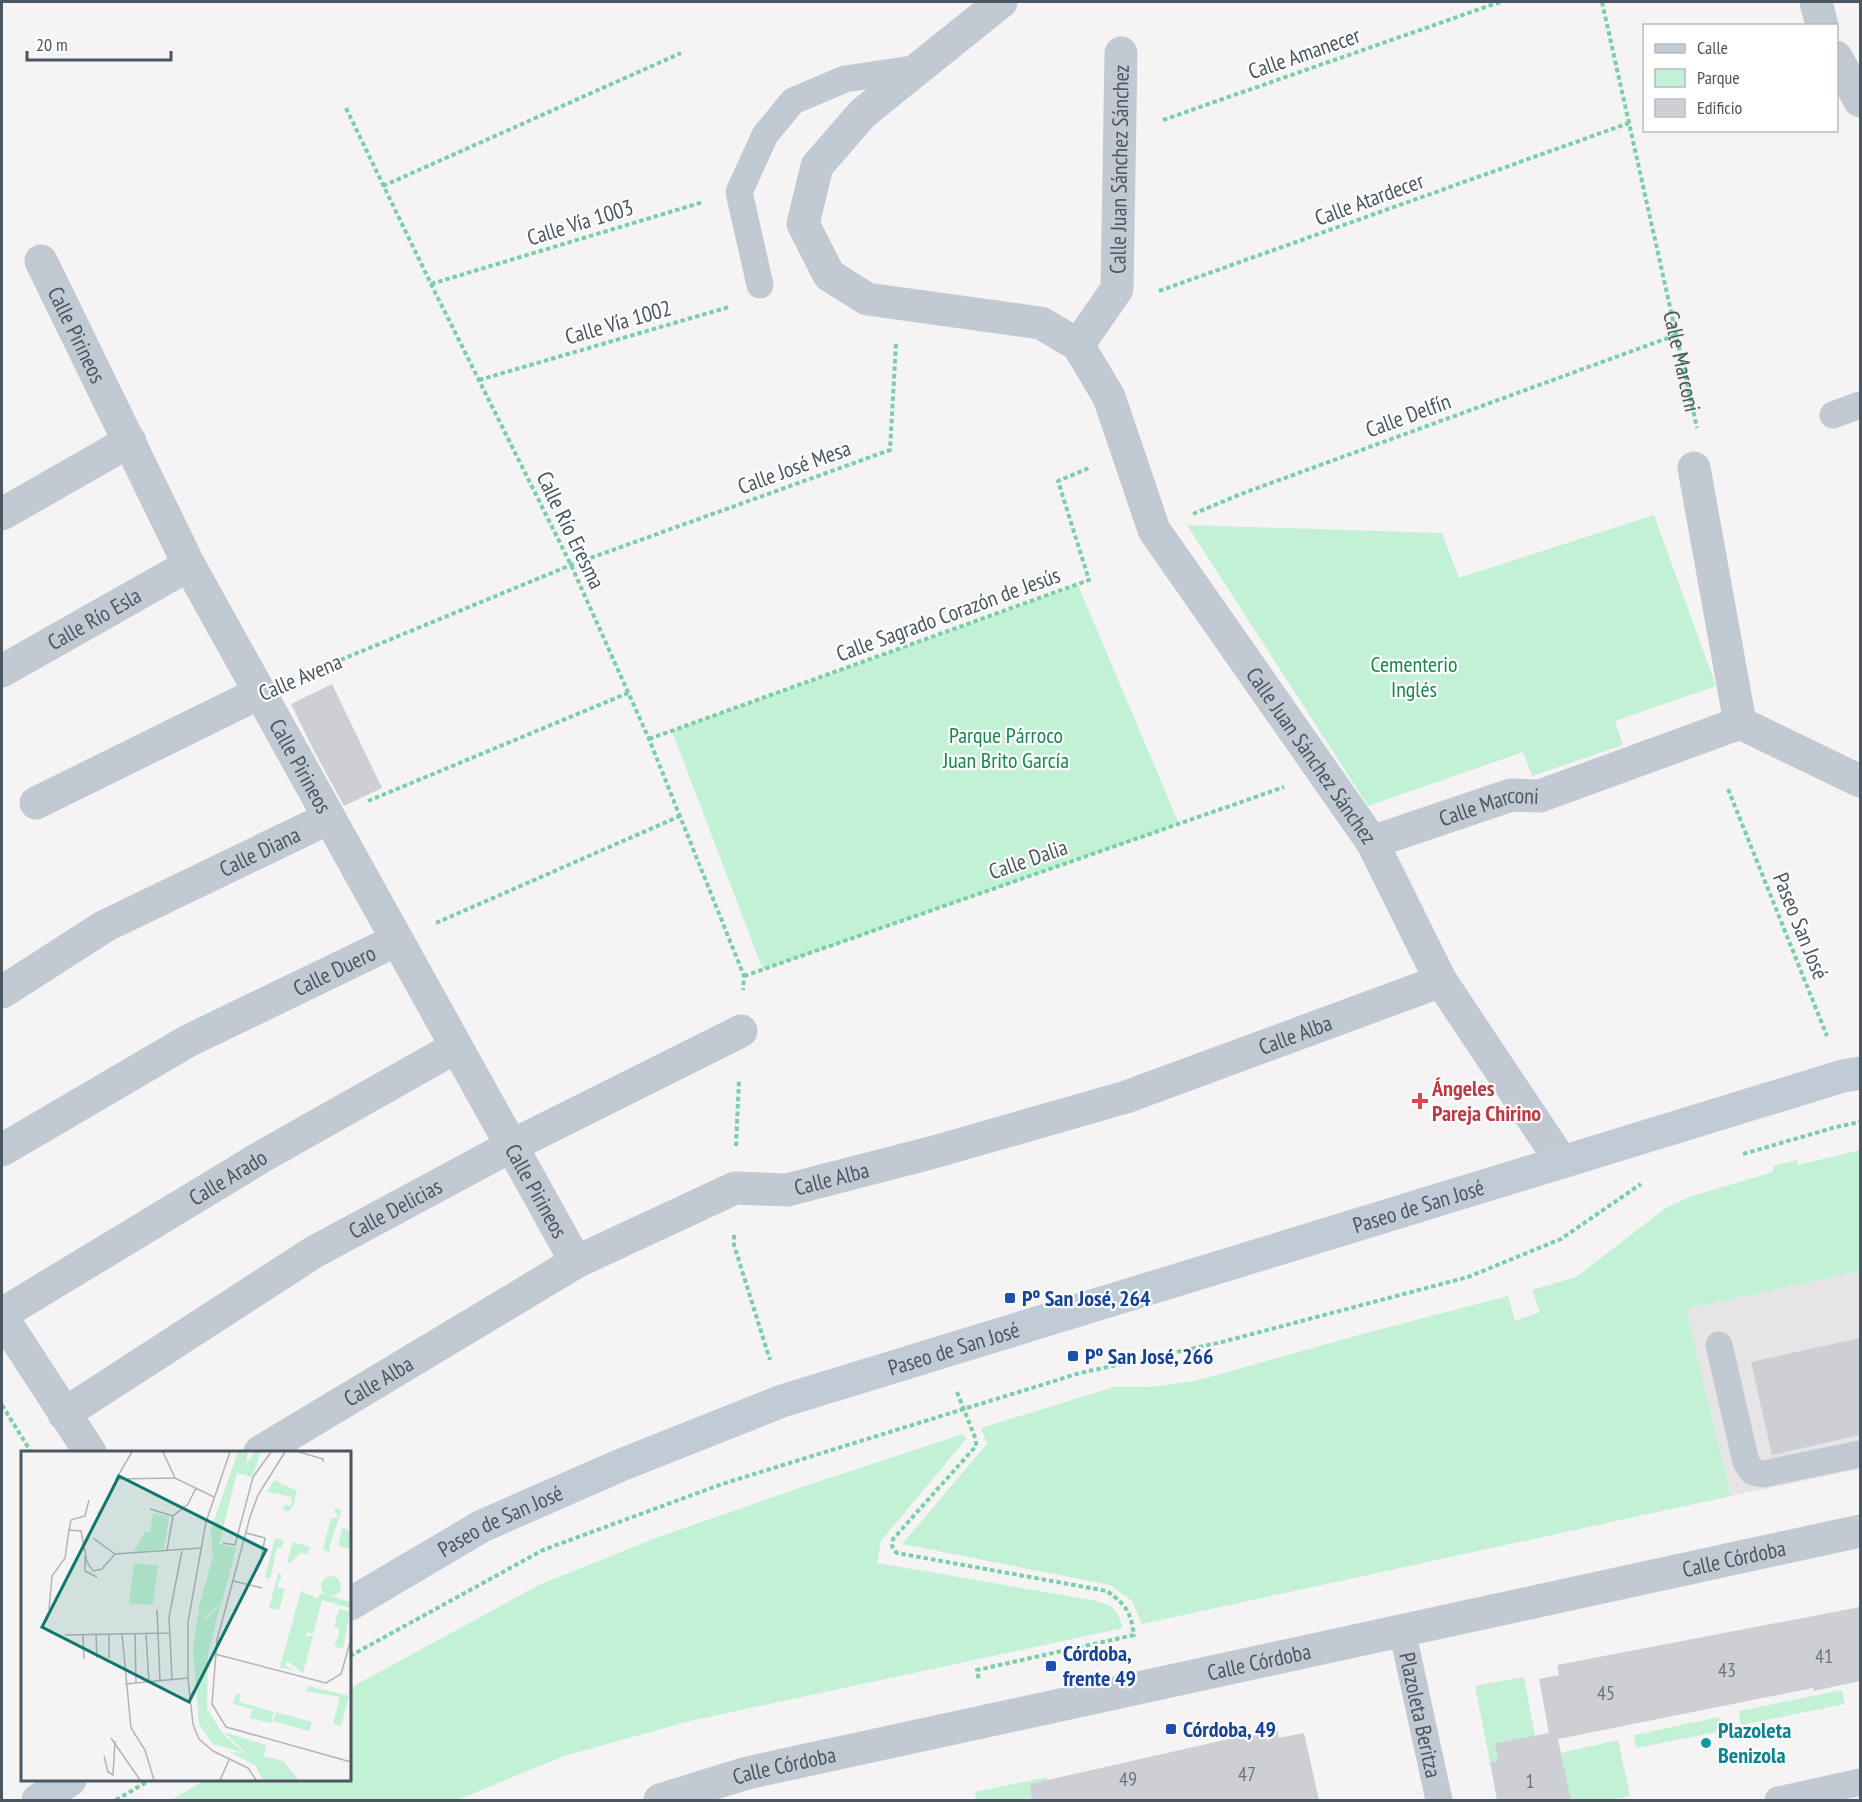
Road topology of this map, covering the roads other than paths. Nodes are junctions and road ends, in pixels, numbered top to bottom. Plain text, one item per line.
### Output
1 (1001, 2) edge
2 (1816, 2) edge
3 (1822, 24) edge
4 (1121, 53) dead end
5 (1838, 61) edge
6 (919, 68) junction
7 (1860, 101) edge
8 (41, 261) dead end
9 (759, 285) road end
10 (1078, 345) junction
11 (1860, 405) edge
12 (1833, 415) dead end
13 (130, 441) junction
14 (1694, 468) road end
15 (2, 514) edge
16 (189, 565) junction
17 (2, 671) edge
18 (259, 693) junction
19 (1740, 723) junction
20 (1860, 781) edge
21 (36, 803) dead end
22 (329, 818) junction
23 (1372, 842) junction
24 (397, 940) junction
25 (1441, 981) junction
26 (2, 992) edge
27 (741, 1031) dead end
28 (456, 1047) junction
29 (1852, 1075) edge
30 (512, 1146) junction
31 (2, 1150) edge
32 (1561, 1161) junction
33 (576, 1262) junction
34 (2, 1316) edge
35 (1719, 1345) dead end
36 (64, 1414) junction
37 (89, 1451) edge
38 (262, 1451) edge
39 (1860, 1454) edge
40 (1860, 1531) edge
41 (351, 1603) edge
42 (1402, 1630) junction
43 (67, 1781) edge
44 (1860, 1782) edge
45 (38, 1800) edge
46 (660, 1800) edge
47 (1438, 1800) edge
48 (1778, 1800) edge

1 - 6 street, Calle Juan Sánchez Sánchez
2 - 3 street
4 - 10 street, Calle Juan Sánchez Sánchez
5 - 7 street
6 - 9 lane
6 - 10 street, Calle Juan Sánchez Sánchez
8 - 13 street, Calle Pirineos
10 - 23 street, Calle Juan Sánchez Sánchez
11 - 12 lane
13 - 15 street
13 - 16 street, Calle Pirineos
14 - 19 street
16 - 17 street, Calle Río Esla
16 - 18 street, Calle Pirineos
18 - 21 street, Calle Avena
18 - 22 street, Calle Pirineos
19 - 20 street
19 - 23 street, Calle Marconi
22 - 24 street, Calle Pirineos
22 - 26 street, Calle Diana
23 - 25 street, Calle Juan Sánchez Sánchez
24 - 28 street, Calle Pirineos
24 - 31 street, Calle Duero
25 - 32 street, Calle Juan Sánchez Sánchez
25 - 33 street, Calle Alba
27 - 30 street, Calle Delicias
28 - 30 street, Calle Pirineos
28 - 34 street, Calle Arado
29 - 32 street, Paseo de San José
30 - 33 street, Calle Pirineos
30 - 36 street, Calle Delicias
32 - 41 street, Paseo de San José
33 - 38 street, Calle Alba
34 - 36 street
35 - 39 lane
36 - 37 street
40 - 42 street, Calle Córdoba
42 - 46 street, Calle Córdoba
42 - 47 lane, Plazoleta Beritza
43 - 45 street
44 - 48 lane

